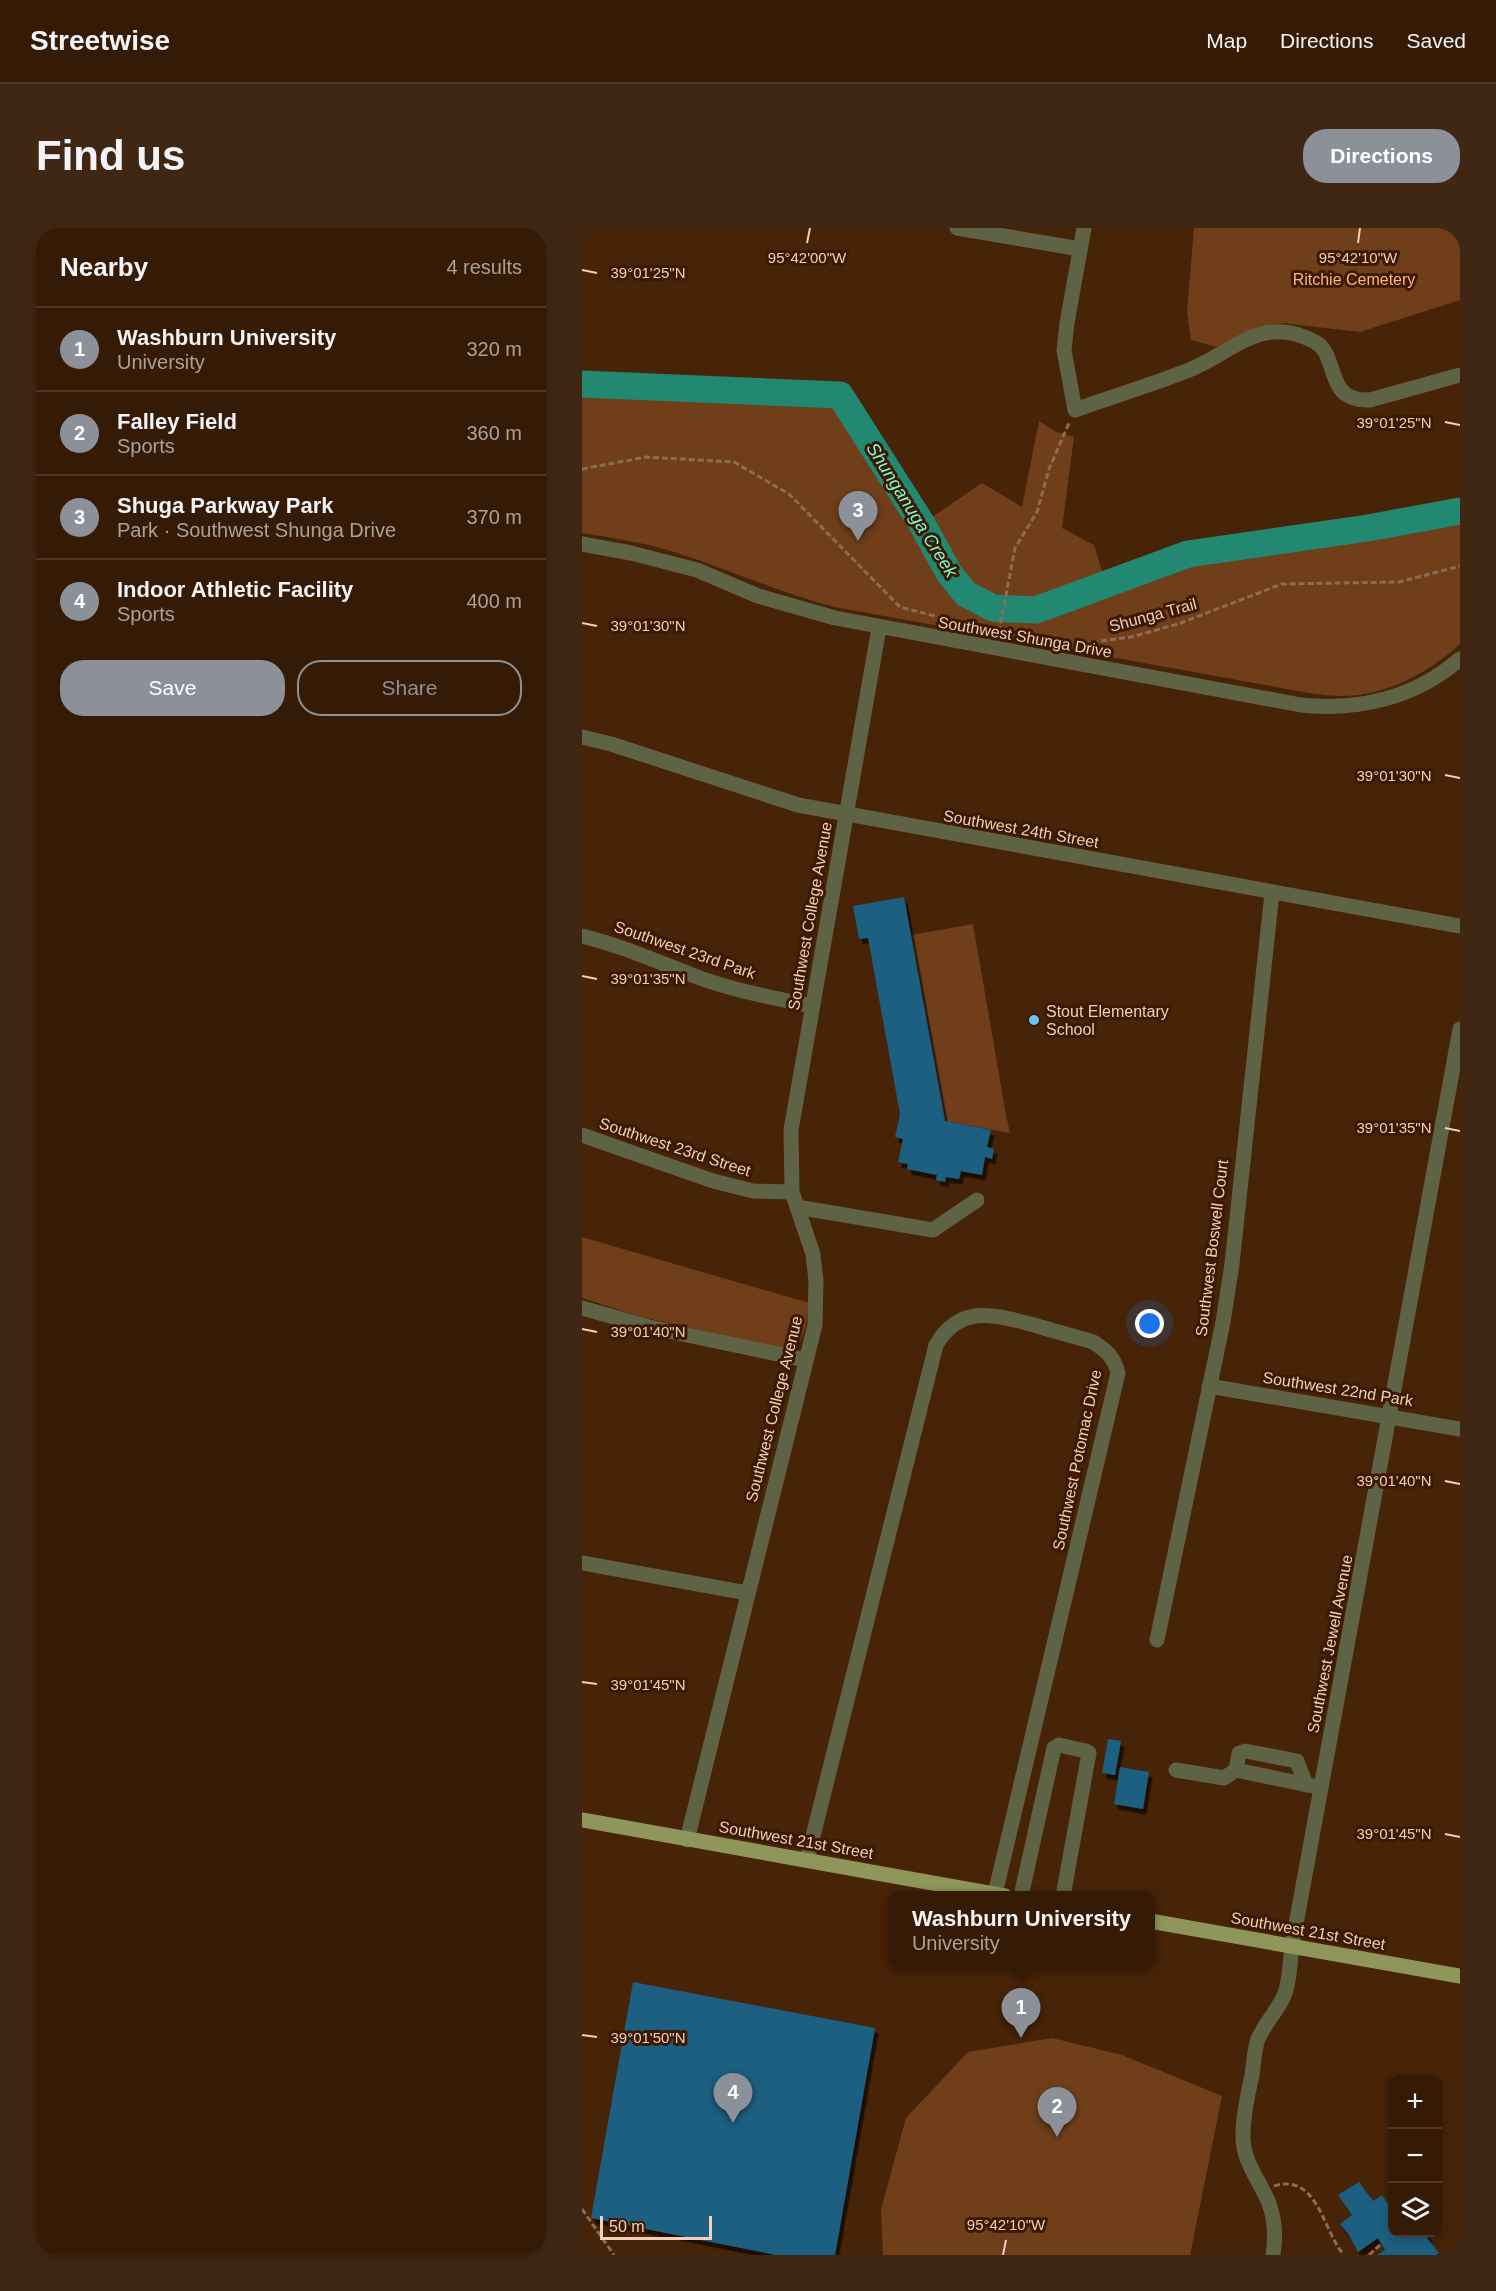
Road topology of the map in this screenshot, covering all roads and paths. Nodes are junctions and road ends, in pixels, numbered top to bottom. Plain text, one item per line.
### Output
1 (957, 228) edge
2 (1084, 228) edge
3 (1080, 249) junction
4 (1460, 375) edge
5 (1075, 410) junction
6 (582, 469) edge
7 (582, 544) edge
8 (1460, 566) edge
9 (879, 628) junction
10 (1010, 634) dead end
11 (1460, 659) edge
12 (582, 737) edge
13 (847, 815) junction
14 (1272, 893) junction
15 (1460, 926) edge
16 (582, 936) edge
17 (812, 1006) junction
18 (1460, 1029) edge
19 (582, 1135) edge
20 (795, 1200) junction
21 (977, 1200) dead end
22 (582, 1308) edge
23 (806, 1360) junction
24 (1209, 1386) junction
25 (1390, 1416) junction
26 (1460, 1428) edge
27 (582, 1563) edge
28 (747, 1593) junction
29 (1157, 1640) dead end
30 (1176, 1770) dead end
31 (1236, 1770) junction
32 (1306, 1785) junction
33 (1322, 1788) junction
34 (582, 1820) edge
35 (687, 1840) junction
36 (807, 1860) junction
37 (978, 1891) edge
38 (1001, 1891) edge
39 (1022, 1891) edge
40 (1064, 1891) edge
41 (1155, 1922) edge
42 (1292, 1946) junction
43 (1460, 1976) edge
44 (1263, 2192) junction
45 (582, 2209) edge
46 (1381, 2244) dead end
47 (614, 2255) edge
48 (1273, 2255) edge
49 (1344, 2255) edge
50 (1369, 2255) edge

1 - 3 street
2 - 3 street
3 - 5 street
4 - 5 street
5 - 6 path
7 - 9 street, Southwest Shunga Drive
8 - 10 path, Shunga Trail
9 - 11 street, Southwest Shunga Drive
9 - 13 street, Southwest College Avenue
12 - 13 street, Southwest 24th Street
13 - 14 street, Southwest 24th Street
13 - 17 street, Southwest College Avenue
14 - 15 street, Southwest 24th Street
14 - 24 street, Southwest Boswell Court
16 - 17 street, Southwest 23rd Park
17 - 20 street, Southwest College Avenue
18 - 25 street, Southwest Jewell Avenue
19 - 20 street, Southwest 23rd Street
20 - 21 street, Southwest 23rd Street
20 - 23 street, Southwest College Avenue
22 - 23 street
23 - 28 street, Southwest College Avenue
24 - 25 street, Southwest 22nd Park
24 - 29 street, Southwest Boswell Court
25 - 26 street, Southwest 22nd Park
25 - 33 street, Southwest Jewell Avenue
27 - 28 street
28 - 35 street, Southwest College Avenue
30 - 31 street
31 - 32 street
31 - 32 street
32 - 33 street
33 - 42 street, Southwest Jewell Avenue
34 - 35 main road, Southwest 21st Street
35 - 36 main road, Southwest 21st Street
36 - 37 main road, Southwest 21st Street
36 - 38 street, Southwest Potomac Drive
39 - 40 street
41 - 42 main road, Southwest 21st Street
42 - 43 main road, Southwest 21st Street
42 - 44 street, Southwest Jewell Avenue
44 - 48 street, Southwest Jewell Avenue
44 - 49 path
45 - 47 path
46 - 50 path

